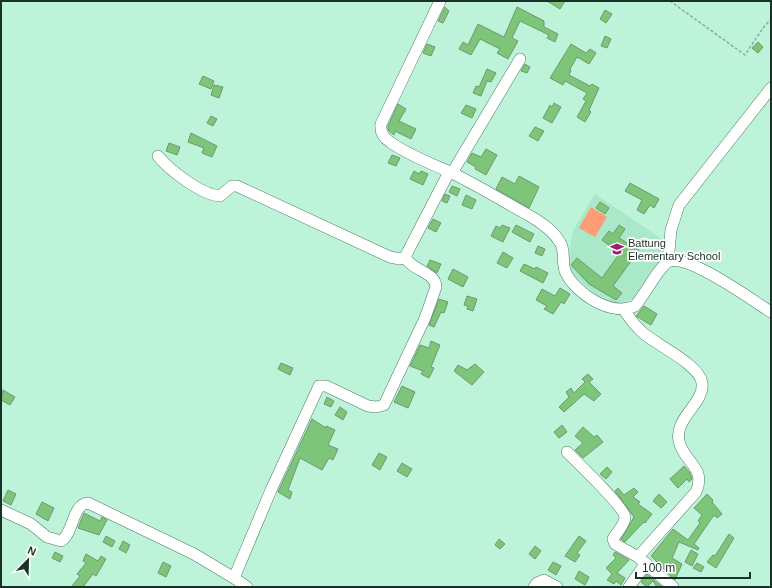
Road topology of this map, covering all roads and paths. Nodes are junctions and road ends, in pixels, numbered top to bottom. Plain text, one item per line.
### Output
1 (440, 1) edge
2 (670, 1) edge
3 (771, 19) edge
4 (520, 59) dead end
5 (771, 88) edge
6 (158, 156) dead end
7 (450, 172) junction
8 (405, 257) junction
9 (668, 262) junction
10 (624, 310) junction
11 (771, 312) edge
12 (567, 452) dead end
13 (1, 510) edge
14 (642, 560) junction
15 (234, 578) junction
16 (247, 587) edge
17 (534, 587) edge
18 (557, 587) edge
19 (629, 587) edge
20 (673, 587) edge

1 - 7 street
2 - 3 path
4 - 7 street
5 - 9 street
6 - 8 street
7 - 8 street
7 - 10 street
8 - 15 street
9 - 10 street
9 - 11 street
10 - 14 street
12 - 14 street
13 - 15 street
14 - 19 street
14 - 20 street
15 - 16 street
17 - 18 street

